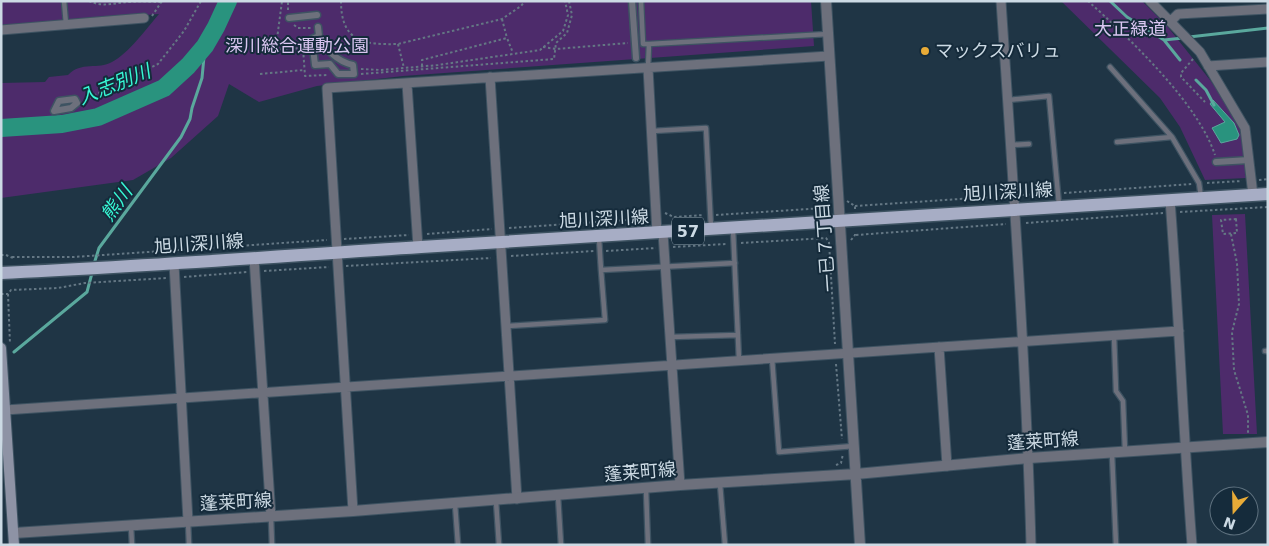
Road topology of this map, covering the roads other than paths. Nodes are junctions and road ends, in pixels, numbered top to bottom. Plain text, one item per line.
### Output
1 (64, 1) edge
2 (632, 1) edge
3 (641, 1) edge
4 (826, 1) edge
5 (1001, 1) edge
6 (1150, 1) edge
7 (1268, 8) edge
8 (317, 15) dead end
9 (144, 18) road end
10 (289, 18) dead end
11 (1171, 22) junction
12 (66, 24) junction
13 (318, 27) dead end
14 (1, 30) edge
15 (828, 34) junction
16 (319, 36) junction
17 (649, 44) junction
18 (829, 56) junction
19 (636, 58) dead end
20 (1268, 62) edge
21 (1208, 66) junction
22 (1110, 67) dead end
23 (648, 68) junction
24 (490, 77) junction
25 (406, 84) junction
26 (1008, 100) junction
27 (651, 131) junction
28 (1172, 137) junction
29 (1117, 142) dead end
30 (1029, 144) dead end
31 (1011, 145) junction
32 (1249, 160) junction
33 (1216, 162) road end
34 (1268, 194) edge
35 (1253, 195) junction
36 (1201, 198) junction
37 (1060, 206) junction
38 (1171, 206) junction
39 (1015, 209) junction
40 (840, 221) junction
41 (733, 228) junction
42 (711, 230) junction
43 (660, 233) junction
44 (599, 237) junction
45 (418, 241) junction
46 (501, 242) junction
47 (337, 253) junction
48 (254, 258) junction
49 (735, 263) junction
50 (174, 264) junction
51 (666, 267) junction
52 (601, 270) junction
53 (1, 273) edge
54 (507, 326) junction
55 (1179, 331) junction
56 (738, 335) junction
57 (1114, 336) junction
58 (671, 337) junction
59 (1022, 341) junction
60 (939, 347) junction
61 (6, 350) edge
62 (848, 353) junction
63 (772, 358) junction
64 (739, 360) junction
65 (673, 365) junction
66 (510, 376) junction
67 (345, 387) junction
68 (262, 392) junction
69 (181, 398) junction
70 (5, 410) junction
71 (1268, 442) edge
72 (854, 446) junction
73 (1184, 447) junction
74 (1126, 451) junction
75 (1112, 452) junction
76 (1029, 458) junction
77 (947, 466) junction
78 (856, 474) junction
79 (720, 483) junction
80 (680, 485) junction
81 (646, 488) junction
82 (558, 496) junction
83 (517, 499) junction
84 (496, 501) junction
85 (455, 504) junction
86 (352, 511) junction
87 (271, 516) junction
88 (188, 521) junction
89 (131, 525) junction
90 (14, 533) junction
91 (14, 545) edge
92 (132, 545) edge
93 (189, 545) edge
94 (272, 545) edge
95 (458, 545) edge
96 (499, 545) edge
97 (561, 545) edge
98 (648, 545) edge
99 (725, 545) edge
100 (860, 545) edge
101 (1031, 545) edge
102 (1116, 545) edge
103 (1192, 545) edge

1 - 12 lane
2 - 19 street
3 - 17 lane
4 - 15 street, 一已７丁目線
5 - 26 street
6 - 11 street
7 - 11 street
8 - 10 street
9 - 12 street
11 - 21 street
12 - 14 street
13 - 16 street
15 - 17 lane
15 - 18 street, 一已７丁目線
16 - 16 street
17 - 23 lane
18 - 23 street
18 - 40 street, 一已７丁目線
20 - 21 street
21 - 32 street
22 - 28 lane
23 - 24 street
23 - 27 street
24 - 25 street
24 - 46 street
25 - 45 street
25 - 47 street
26 - 31 street
26 - 37 lane
27 - 42 lane
27 - 43 street
28 - 29 lane
28 - 36 lane
30 - 31 lane
31 - 39 street
32 - 33 street
32 - 35 street
34 - 35 main road, 旭川深川線 / 57
35 - 36 main road, 旭川深川線 / 57
36 - 38 main road, 旭川深川線 / 57
37 - 38 main road, 旭川深川線 / 57
37 - 39 main road, 旭川深川線 / 57
38 - 55 street
39 - 40 main road, 旭川深川線 / 57
39 - 59 street
40 - 41 main road, 旭川深川線 / 57
40 - 62 street, 一已７丁目線
41 - 42 main road, 旭川深川線 / 57
41 - 49 lane
42 - 43 main road, 旭川深川線 / 57
43 - 44 main road, 旭川深川線 / 57
43 - 51 street
44 - 46 main road, 旭川深川線 / 57
44 - 52 lane
45 - 46 main road, 旭川深川線 / 57
45 - 47 main road, 旭川深川線 / 57
46 - 54 street
47 - 48 main road, 旭川深川線 / 57
47 - 67 street
48 - 50 main road, 旭川深川線 / 57
48 - 68 street
49 - 51 lane
49 - 56 lane
50 - 53 main road, 旭川深川線 / 57
50 - 69 street
51 - 52 lane
51 - 58 street
52 - 54 lane
54 - 66 street
55 - 57 street
55 - 73 street
56 - 58 lane
56 - 64 lane
57 - 59 street
57 - 74 lane
58 - 65 street
59 - 60 street
59 - 76 street
60 - 62 street
60 - 77 street
61 - 70 main road
62 - 63 street
62 - 72 street, 一已７丁目線
63 - 64 street
63 - 72 lane
64 - 65 street
65 - 66 street
65 - 80 street
66 - 67 street
66 - 83 street
67 - 68 street
67 - 86 street
68 - 69 street
68 - 87 street
69 - 70 street
69 - 88 street
70 - 90 main road
71 - 73 street, 蓬莱町線
72 - 78 street, 一已７丁目線
73 - 74 street, 蓬莱町線
73 - 103 street
74 - 75 street, 蓬莱町線
75 - 76 street, 蓬莱町線
75 - 102 lane
76 - 77 street, 蓬莱町線
76 - 101 street
77 - 78 street, 蓬莱町線
78 - 79 street, 蓬莱町線
78 - 100 street, 一已７丁目線
79 - 80 street, 蓬莱町線
79 - 99 lane
80 - 81 street, 蓬莱町線
81 - 82 street, 蓬莱町線
81 - 98 lane
82 - 83 street, 蓬莱町線
82 - 97 lane
83 - 84 street, 蓬莱町線
84 - 85 street, 蓬莱町線
84 - 96 lane
85 - 86 street, 蓬莱町線
85 - 95 lane
86 - 87 street, 蓬莱町線
87 - 88 street, 蓬莱町線
87 - 94 lane
88 - 89 street, 蓬莱町線
88 - 93 lane
89 - 90 street, 蓬莱町線
89 - 92 lane
90 - 91 main road

